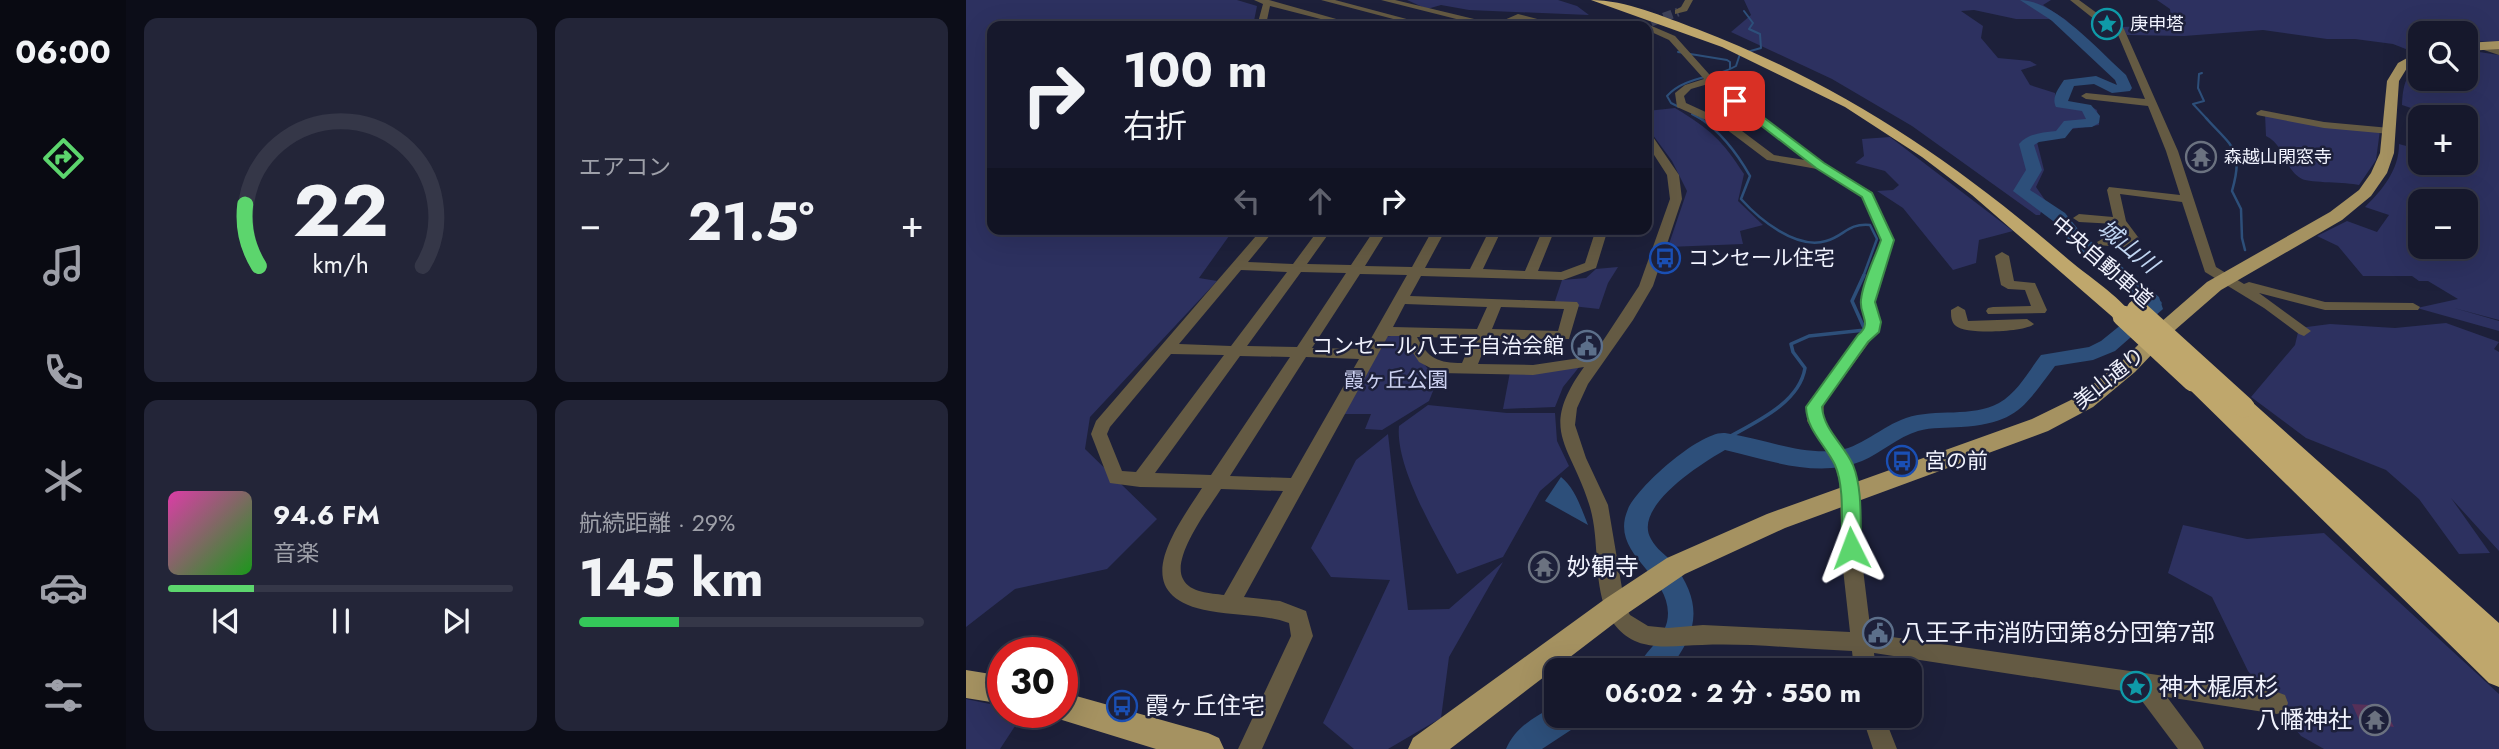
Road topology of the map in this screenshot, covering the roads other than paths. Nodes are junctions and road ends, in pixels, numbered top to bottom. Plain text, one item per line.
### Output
1 (1329, 0) edge
2 (1385, 0) edge
3 (1597, 0) edge
4 (1615, 0) edge
5 (1689, 0) edge
6 (2074, 0) edge
7 (1262, 1) edge
8 (1423, 9) junction
9 (1301, 11) junction
10 (1678, 12) tunnel mouth
11 (1399, 19) junction
12 (1261, 21) edge
13 (1338, 21) edge
14 (1394, 21) edge
15 (1408, 21) edge
16 (1474, 21) edge
17 (1508, 21) edge
18 (1537, 21) edge
19 (1652, 27) edge
20 (2499, 45) edge
21 (2478, 46) edge
22 (2481, 46) junction
23 (1753, 51) junction
24 (2499, 52) edge
25 (2408, 63) edge
26 (1707, 78) junction
27 (2086, 96) dead end
28 (2151, 103) junction
29 (2261, 113) dead end
30 (2390, 131) junction
31 (1652, 144) edge
32 (1820, 166) junction
33 (2187, 199) junction
34 (2079, 218) dead end
35 (2120, 221) junction
36 (1264, 235) edge
37 (1321, 235) edge
38 (1378, 235) edge
39 (1437, 235) edge
40 (1493, 235) edge
41 (1546, 235) edge
42 (1600, 235) edge
43 (2104, 242) dead end
44 (2002, 256) dead end
45 (1238, 266) junction
46 (1297, 267) junction
47 (1357, 268) junction
48 (1418, 270) junction
49 (1475, 272) junction
50 (1530, 274) junction
51 (2227, 278) junction
52 (1559, 288) junction
53 (1400, 300) junction
54 (1496, 303) junction
55 (2413, 307) dead end
56 (1958, 310) dead end
57 (1993, 311) dead end
58 (2130, 313) junction
59 (2027, 324) dead end
60 (1382, 331) junction
61 (2304, 331) dead end
62 (1408, 332) junction
63 (1483, 334) junction
64 (1168, 349) junction
65 (1235, 351) junction
66 (1303, 352) junction
67 (1371, 354) junction
68 (1597, 360) junction
69 (1468, 368) junction
70 (1140, 480) junction
71 (1217, 482) junction
72 (1296, 485) junction
73 (1848, 495) junction
74 (1229, 605) junction
75 (1615, 607) junction
76 (2499, 641) edge
77 (1862, 642) junction
78 (1864, 658) edge
79 (2499, 673) edge
80 (966, 684) edge
81 (2143, 684) junction
82 (987, 687) edge
83 (2277, 703) dead end
84 (1078, 711) edge
85 (1877, 728) edge
86 (1208, 749) edge
87 (1251, 749) edge
88 (1424, 749) edge
89 (1885, 749) edge
90 (2193, 749) edge

1 - 9 street
1 - 11 street
2 - 8 street
3 - 23 highway, 中央自動車道
4 - 23 highway, 中央自動車道
5 - 10 street
6 - 28 street
7 - 9 street
7 - 12 street
8 - 11 street
8 - 16 street
9 - 13 street
11 - 14 street
11 - 15 street
17 - 18 street
19 - 26 street
20 - 22 main road
21 - 22 main road
22 - 24 street
23 - 58 highway, 中央自動車道
25 - 30 main road, 美山通り
26 - 32 street
26 - 32 street
27 - 28 street
28 - 33 street
29 - 30 street
30 - 51 main road, 美山通り
31 - 68 street
32 - 73 street
33 - 35 street
33 - 51 street
34 - 35 street
35 - 43 street
36 - 45 street
37 - 46 street
38 - 47 street
39 - 48 street
40 - 49 street
41 - 50 street
42 - 52 street
44 - 57 street
45 - 46 street
45 - 64 street
46 - 47 street
46 - 65 street
47 - 48 street
47 - 66 street
48 - 49 street
48 - 53 street
49 - 50 street
50 - 52 street
51 - 55 street
51 - 61 street
51 - 73 main road, 美山通り
52 - 54 street
52 - 63 street
53 - 54 street
53 - 60 street
54 - 63 street
56 - 59 street
58 - 76 highway, 中央自動車道, bridge
58 - 79 highway, 中央自動車道, bridge
60 - 62 street
60 - 67 street
62 - 63 street
62 - 69 street
63 - 69 street
64 - 65 street
64 - 70 street
65 - 66 street
65 - 70 street
66 - 67 street
66 - 71 street
67 - 72 street
68 - 69 street
68 - 75 street
70 - 71 street
71 - 72 street
71 - 74 street
72 - 74 street
73 - 75 main road, 美山通り
73 - 77 street
74 - 87 street
75 - 77 street
75 - 88 main road
77 - 78 street
77 - 81 street
80 - 82 main road
81 - 83 street
81 - 90 street
84 - 86 main road
85 - 89 street

